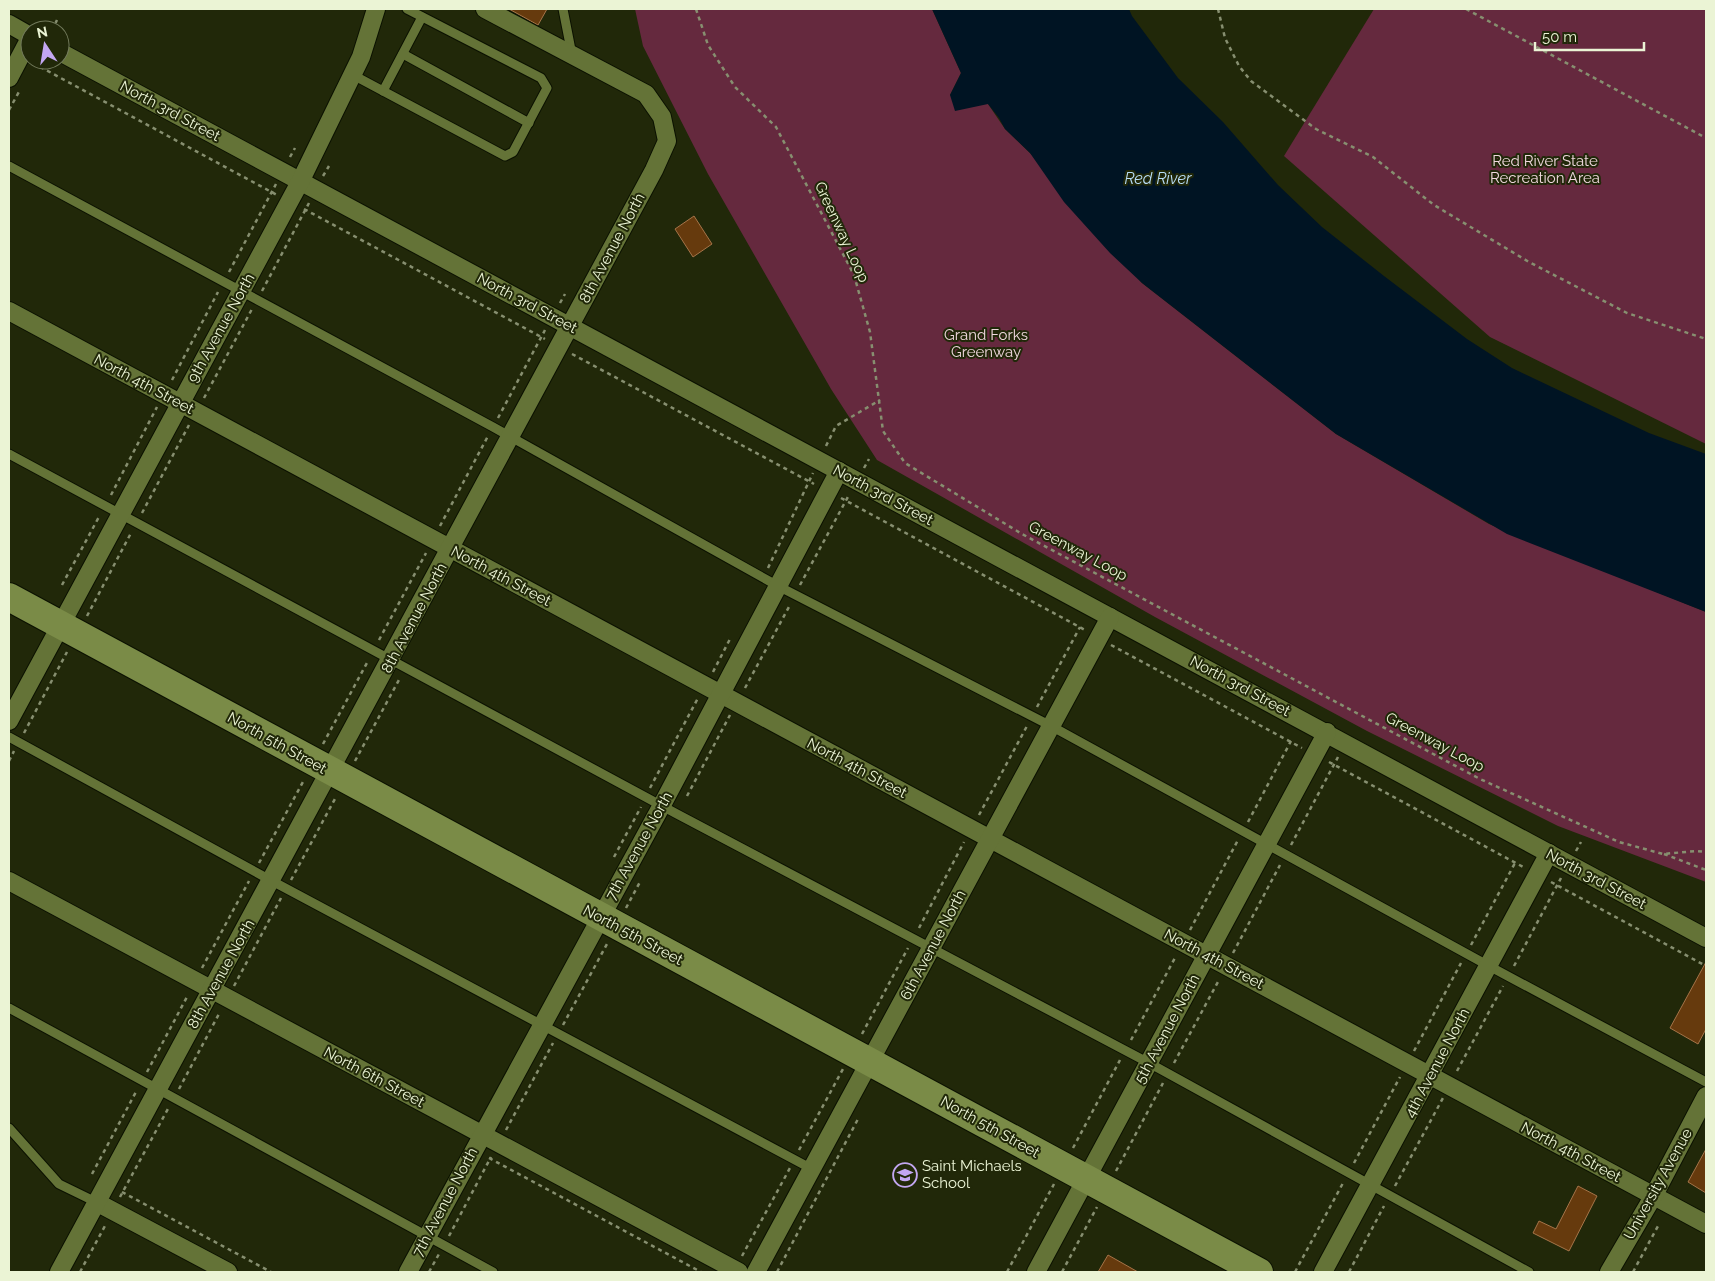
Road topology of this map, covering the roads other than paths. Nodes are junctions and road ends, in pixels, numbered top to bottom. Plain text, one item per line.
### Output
1 (377, 9) edge
2 (407, 9) edge
3 (485, 9) edge
4 (562, 9) edge
5 (422, 17) junction
6 (9, 24) edge
7 (20, 31) edge
8 (403, 54) junction
9 (572, 55) junction
10 (20, 56) edge
11 (70, 57) edge
12 (353, 75) junction
13 (9, 78) edge
14 (383, 91) junction
15 (529, 123) junction
16 (9, 166) edge
17 (300, 182) junction
18 (241, 290) junction
19 (9, 311) edge
20 (570, 326) junction
21 (180, 403) junction
22 (510, 437) junction
23 (9, 454) edge
24 (839, 472) junction
25 (112, 510) junction
26 (451, 548) junction
27 (771, 582) junction
28 (9, 597) edge
29 (1110, 617) junction
30 (61, 625) junction
31 (392, 658) junction
32 (721, 694) junction
33 (9, 721) edge
34 (1051, 726) junction
35 (1327, 732) junction
36 (9, 737) edge
37 (322, 767) junction
38 (662, 806) junction
39 (990, 839) junction
40 (1267, 843) junction
41 (1549, 853) junction
42 (9, 881) edge
43 (272, 881) junction
44 (600, 918) junction
45 (1706, 938) edge
46 (931, 948) junction
47 (1207, 955) junction
48 (1489, 966) junction
49 (212, 990) junction
50 (9, 1008) edge
51 (542, 1024) junction
52 (870, 1062) junction
53 (1149, 1064) junction
54 (1430, 1077) junction
55 (1706, 1082) edge
56 (158, 1090) junction
57 (1706, 1096) edge
58 (9, 1128) edge
59 (481, 1135) junction
60 (812, 1169) junction
61 (1085, 1179) junction
62 (1371, 1184) junction
63 (1654, 1196) junction
64 (98, 1203) junction
65 (1706, 1224) edge
66 (427, 1236) junction
67 (59, 1272) edge
68 (228, 1272) edge
69 (408, 1272) edge
70 (493, 1272) edge
71 (739, 1272) edge
72 (756, 1272) edge
73 (1036, 1272) edge
74 (1259, 1272) edge
75 (1323, 1272) edge
76 (1529, 1272) edge
77 (1609, 1272) edge

1 - 12 street, 9th Avenue North
2 - 5 lane
3 - 9 street, 8th Avenue North
4 - 9 lane
5 - 8 lane
5 - 15 lane
6 - 7 street
8 - 14 lane
8 - 15 lane
9 - 20 street, 8th Avenue North
10 - 13 street
11 - 17 street, North 3rd Street
12 - 14 lane
12 - 17 street, 9th Avenue North
14 - 15 lane
16 - 18 lane
17 - 18 street, 9th Avenue North
17 - 20 street, North 3rd Street
18 - 21 street, 9th Avenue North
18 - 22 lane
19 - 21 street, North 4th Street
20 - 22 street, 8th Avenue North
20 - 24 street, North 3rd Street
21 - 25 street, 9th Avenue North
21 - 26 street, North 4th Street
22 - 26 street, 8th Avenue North
22 - 27 lane
23 - 25 lane
24 - 27 street, 7th Avenue North
24 - 29 street, North 3rd Street
25 - 30 street, 9th Avenue North
25 - 31 lane
26 - 31 street, 8th Avenue North
26 - 32 street, North 4th Street
27 - 32 street, 7th Avenue North
27 - 34 lane
28 - 30 main road, North 5th Street
29 - 34 street, 6th Avenue North
29 - 35 street, North 3rd Street
30 - 33 street, 9th Avenue North
30 - 37 main road, North 5th Street
31 - 37 street, 8th Avenue North
31 - 38 lane
32 - 38 street, 7th Avenue North
32 - 39 street, North 4th Street
34 - 39 street, 6th Avenue North
34 - 40 lane
35 - 40 street, 5th Avenue North
35 - 41 street, North 3rd Street
36 - 43 lane
37 - 43 street, 8th Avenue North
37 - 44 main road, North 5th Street
38 - 44 street, 7th Avenue North
38 - 46 lane
39 - 46 street, 6th Avenue North
39 - 47 street, North 4th Street
40 - 47 street, 5th Avenue North
40 - 48 lane
41 - 45 street, North 3rd Street
41 - 48 street, 4th Avenue North
42 - 49 street, North 6th Street
43 - 49 street, 8th Avenue North
43 - 51 lane
44 - 51 street, 7th Avenue North
44 - 52 main road, North 5th Street
46 - 52 street, 6th Avenue North
46 - 53 lane
47 - 53 street, 5th Avenue North
47 - 54 street, North 4th Street
48 - 54 street, 4th Avenue North
48 - 55 lane
49 - 56 street, 8th Avenue North
49 - 59 street, North 6th Street
50 - 56 lane
51 - 59 street, 7th Avenue North
51 - 60 lane
52 - 60 street, 6th Avenue North
52 - 61 main road, North 5th Street
53 - 61 street, 5th Avenue North
53 - 62 lane
54 - 62 street, 4th Avenue North
54 - 63 street, North 4th Street
56 - 64 street, 8th Avenue North
56 - 66 lane
57 - 63 street, University Avenue
58 - 64 lane
59 - 66 street, 7th Avenue North
59 - 71 street, North 6th Street
60 - 72 street, 6th Avenue North
61 - 73 street, 5th Avenue North
61 - 74 main road, North 5th Street
62 - 75 street, 4th Avenue North
62 - 76 lane
63 - 65 street, North 4th Street
63 - 77 street, University Avenue
64 - 67 street, 8th Avenue North
64 - 68 street
66 - 69 street, 7th Avenue North
66 - 70 lane

